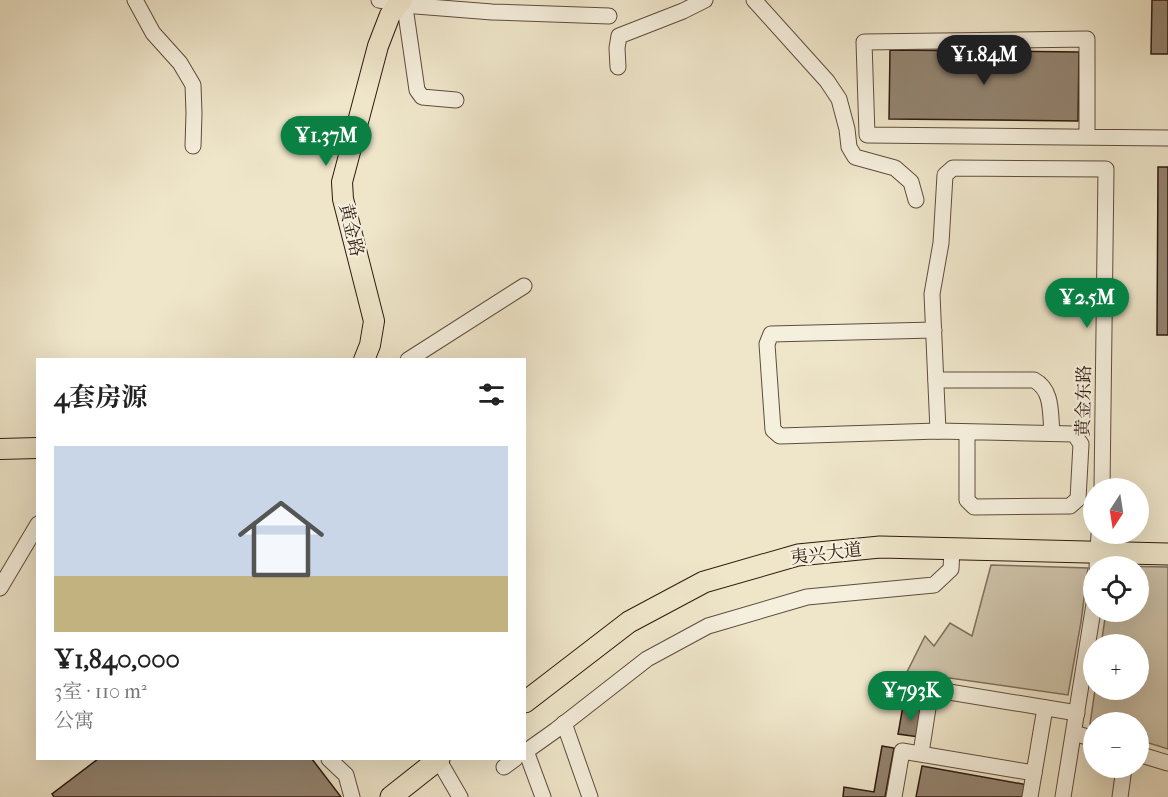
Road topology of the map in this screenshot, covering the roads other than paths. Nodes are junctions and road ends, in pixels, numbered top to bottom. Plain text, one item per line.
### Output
1 (135, 0) edge
2 (379, 0) edge
3 (705, 0) edge
4 (754, 0) edge
5 (401, 2) edge
6 (609, 16) dead end
7 (618, 67) dead end
8 (456, 100) dead end
9 (1087, 137) junction
10 (1168, 138) edge
11 (193, 146) dead end
12 (916, 200) dead end
13 (524, 286) dead end
14 (934, 330) junction
15 (365, 358) edge
16 (411, 358) edge
17 (936, 380) junction
18 (938, 431) junction
19 (967, 432) junction
20 (1052, 433) junction
21 (36, 448) edge
22 (0, 449) edge
23 (1102, 478) edge
24 (36, 527) edge
25 (1168, 544) edge
26 (952, 549) junction
27 (1098, 549) edge
28 (1168, 554) edge
29 (0, 588) edge
30 (1091, 622) edge
31 (526, 688) edge
32 (526, 701) edge
33 (1045, 708) junction
34 (1077, 713) junction
35 (564, 723) junction
36 (1074, 733) junction
37 (1083, 736) edge
38 (526, 751) edge
39 (921, 753) junction
40 (526, 754) edge
41 (1149, 757) edge
42 (330, 760) edge
43 (443, 761) edge
44 (1168, 763) edge
45 (1034, 773) junction
46 (1123, 778) edge
47 (352, 797) edge
48 (391, 797) edge
49 (409, 797) edge
50 (460, 797) edge
51 (543, 797) edge
52 (590, 797) edge
53 (894, 797) edge
54 (1030, 797) edge
55 (1064, 797) edge
56 (1120, 797) edge

1 - 11 street
2 - 5 street
3 - 7 street
4 - 12 street
5 - 6 street
5 - 8 street
5 - 15 main road, 黄金路
9 - 9 street
9 - 10 street
13 - 16 street
14 - 17 street
14 - 18 street
14 - 23 street, 黄金东路
17 - 18 street
17 - 20 street
18 - 19 street
19 - 20 street
19 - 20 street
21 - 22 main road
24 - 29 street
25 - 27 highway, 夷兴大道
26 - 27 highway, 夷兴大道
26 - 32 highway, 夷兴大道
26 - 35 street
27 - 28 highway, 夷兴大道
27 - 31 highway, 夷兴大道
30 - 34 street
33 - 34 street
33 - 39 street
33 - 45 street
34 - 36 street
35 - 38 street
35 - 52 street
36 - 37 street
36 - 55 street
39 - 45 street
39 - 53 street
40 - 51 street
41 - 44 street
42 - 47 street
43 - 48 highway
43 - 49 highway
43 - 50 street
45 - 54 street
46 - 56 street

